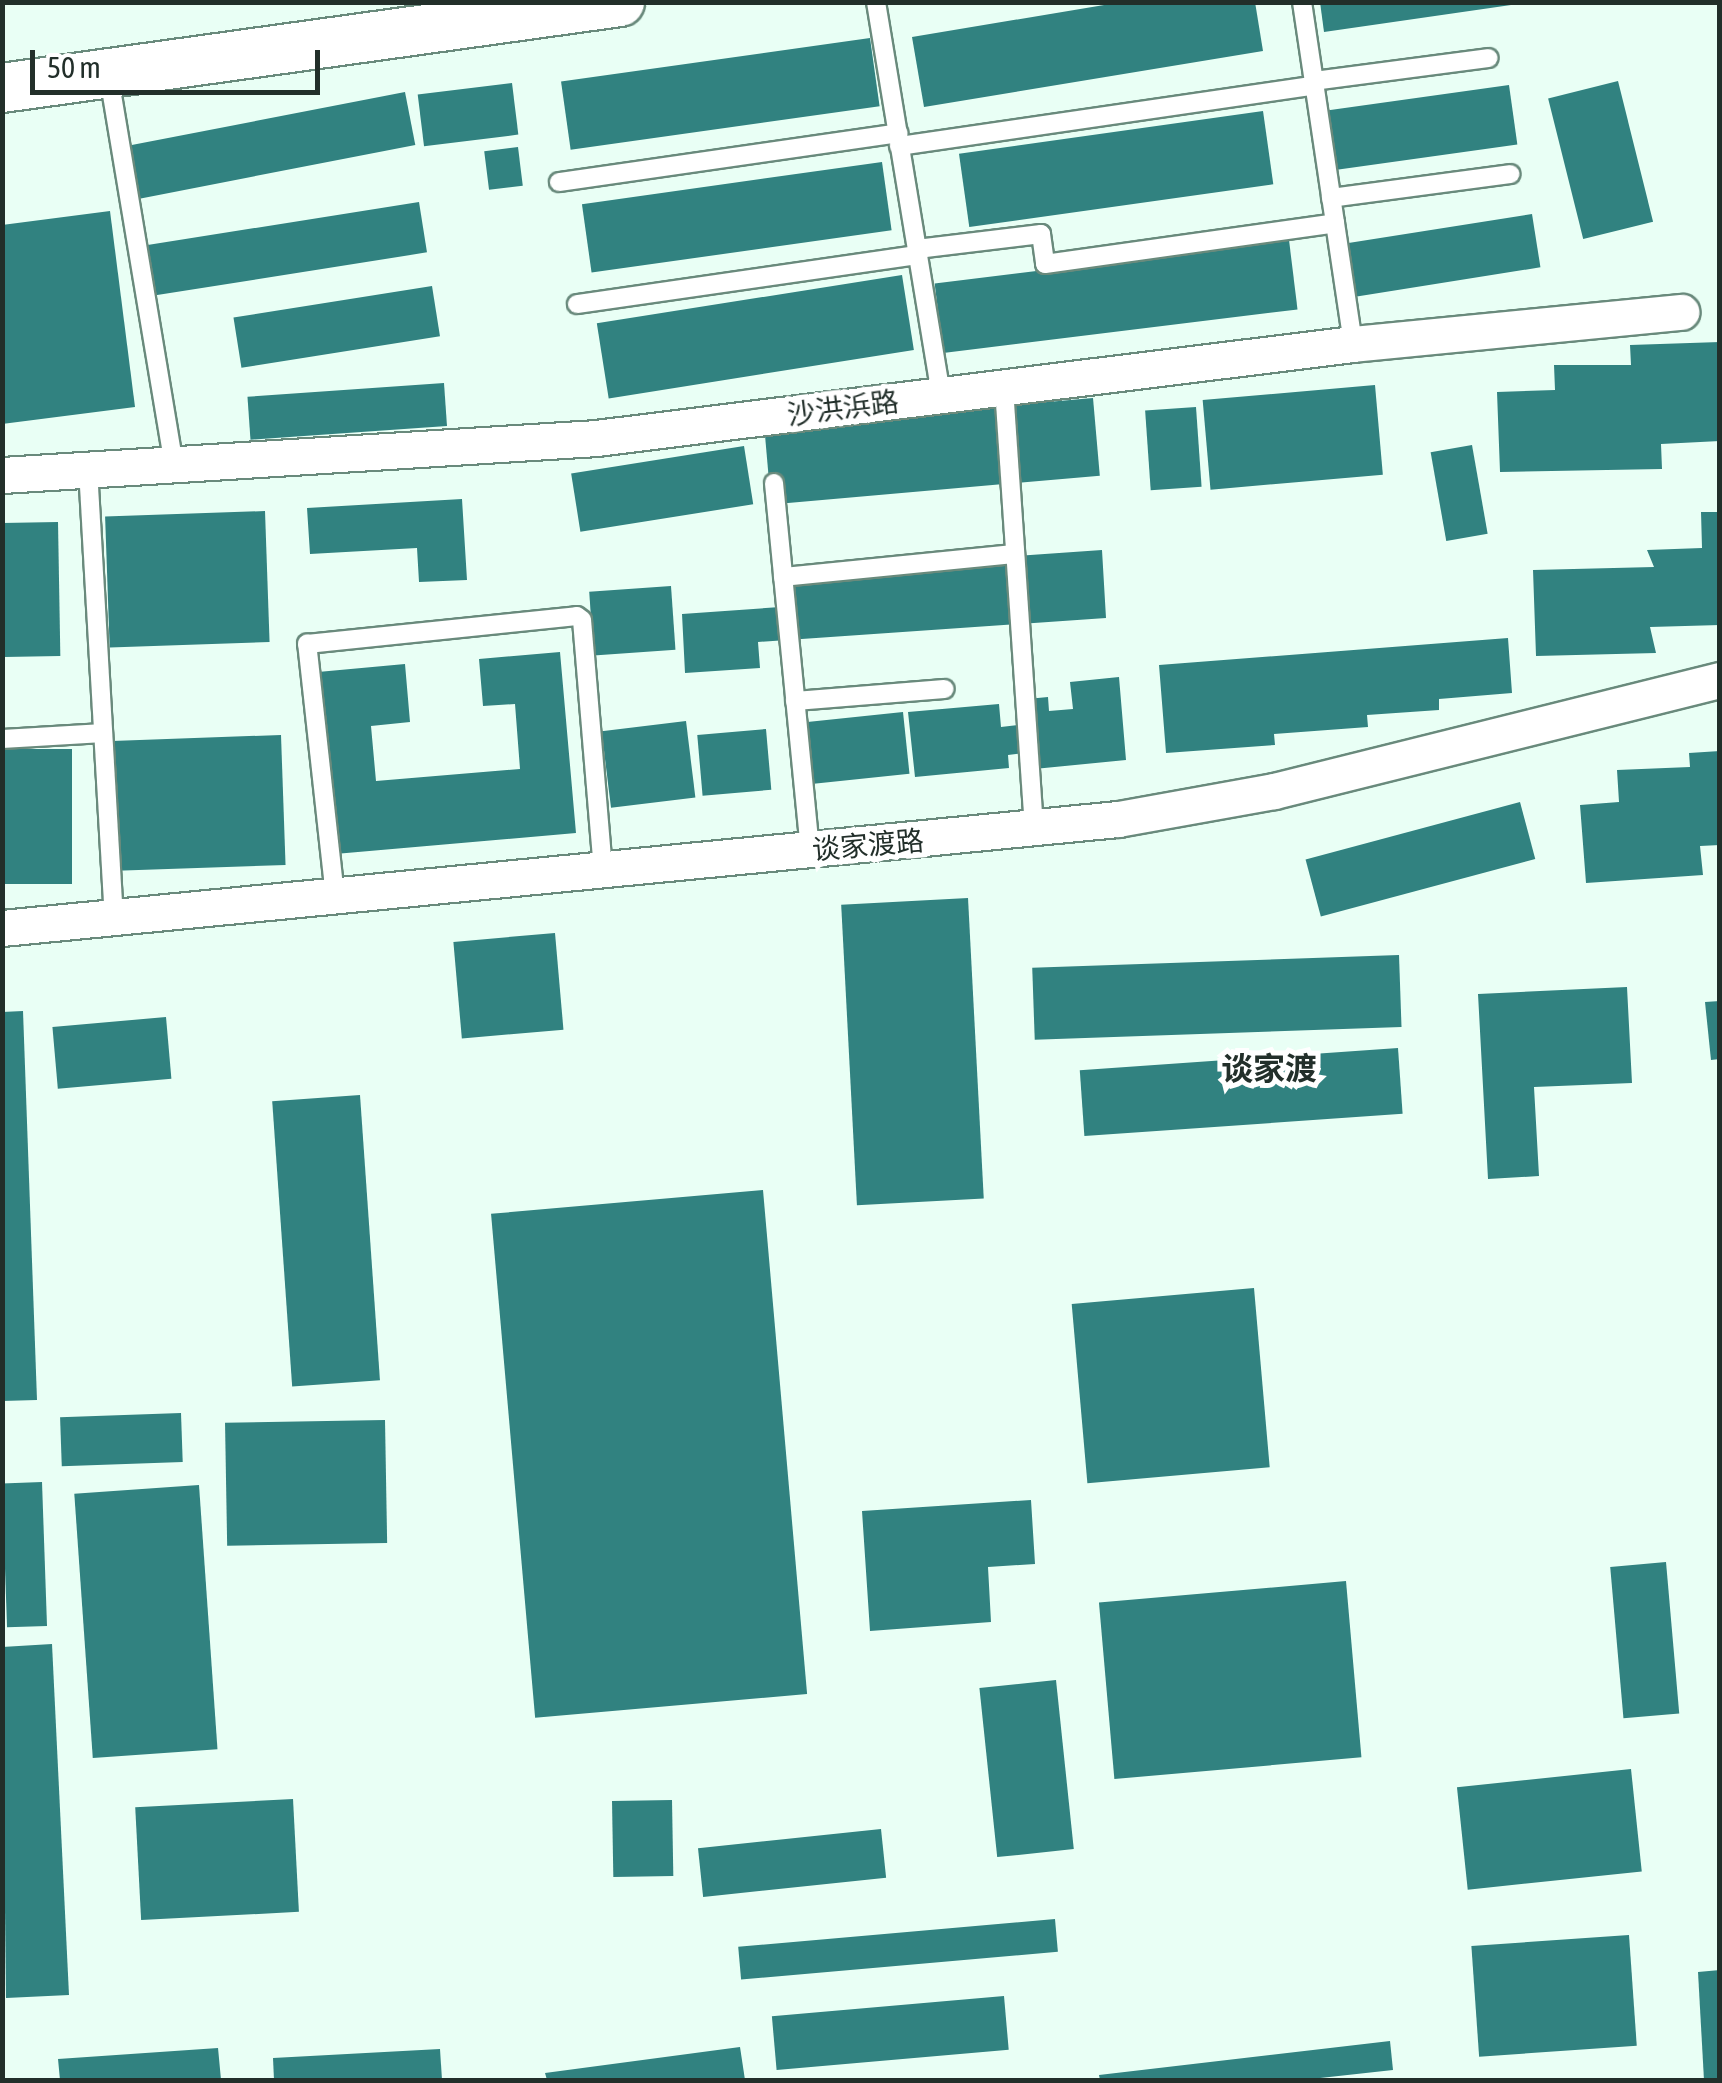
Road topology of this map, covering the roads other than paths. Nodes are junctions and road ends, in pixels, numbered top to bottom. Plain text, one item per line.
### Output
1 (620, 2) edge
2 (876, 2) edge
3 (1302, 2) edge
4 (1488, 58) dead end
5 (109, 76) junction
6 (1314, 83) junction
7 (2, 88) edge
8 (899, 140) junction
9 (1510, 174) dead end
10 (559, 182) dead end
11 (1331, 198) junction
12 (1335, 224) junction
13 (917, 252) junction
14 (577, 304) dead end
15 (1681, 312) dead end
16 (1353, 344) junction
17 (1004, 388) junction
18 (941, 396) junction
19 (174, 464) junction
20 (88, 469) junction
21 (2, 475) edge
22 (774, 482) dead end
23 (1015, 554) junction
24 (783, 577) junction
25 (1720, 680) edge
26 (945, 689) dead end
27 (795, 701) junction
28 (103, 733) junction
29 (2, 739) edge
30 (1034, 829) junction
31 (810, 851) junction
32 (602, 870) junction
33 (335, 896) junction
34 (114, 918) junction
35 (2, 928) edge

1 - 5 main road
2 - 8 lane
3 - 6 lane
4 - 6 lane
5 - 7 main road
5 - 19 lane
6 - 8 lane
6 - 11 lane
8 - 10 lane
8 - 13 lane
9 - 11 lane
11 - 12 lane
12 - 13 lane
12 - 16 lane
13 - 14 lane
13 - 18 lane
15 - 16 street, 沙洪浜路
16 - 17 street, 沙洪浜路
17 - 18 street, 沙洪浜路
17 - 23 lane
18 - 19 street, 沙洪浜路
19 - 20 street, 沙洪浜路
20 - 21 street, 沙洪浜路
20 - 28 lane
22 - 24 lane
23 - 24 lane
23 - 30 lane
24 - 27 lane
25 - 30 street, 谈家渡路
26 - 27 lane
27 - 31 lane
28 - 29 lane
28 - 34 lane
30 - 31 street, 谈家渡路
31 - 32 street, 谈家渡路
32 - 33 street, 谈家渡路
32 - 33 lane
33 - 34 street, 谈家渡路
34 - 35 street, 谈家渡路

